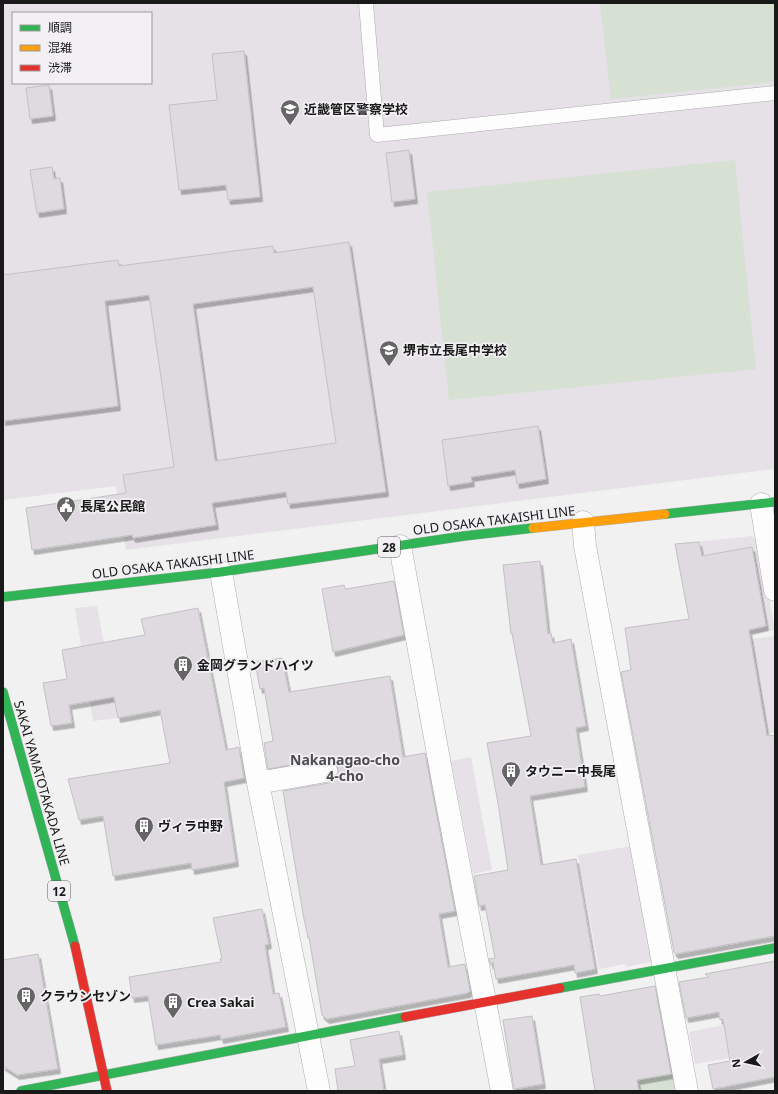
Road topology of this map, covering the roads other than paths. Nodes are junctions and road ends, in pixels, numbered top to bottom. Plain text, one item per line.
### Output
1 (366, 3) edge
2 (775, 93) edge
3 (768, 503) edge
4 (583, 522) junction
5 (400, 546) junction
6 (221, 572) junction
7 (775, 590) edge
8 (3, 597) edge
9 (3, 692) edge
10 (326, 771) dead end
11 (258, 783) junction
12 (775, 948) edge
13 (664, 969) junction
14 (485, 1002) junction
15 (308, 1036) junction
16 (104, 1074) junction
17 (21, 1091) edge
18 (107, 1091) edge
19 (319, 1091) edge
20 (502, 1091) edge
21 (687, 1091) edge

1 - 2 lane
3 - 4 main road, OLD OSAKA TAKAISHI LINE / 28
3 - 7 street
4 - 5 main road, OLD OSAKA TAKAISHI LINE / 28
4 - 13 street
5 - 6 main road, OLD OSAKA TAKAISHI LINE / 28
5 - 14 street
6 - 8 main road, OLD OSAKA TAKAISHI LINE / 28
6 - 11 street
9 - 16 main road, SAKAI YAMATOTAKADA LINE / 12
10 - 11 street
11 - 15 street
12 - 13 main road
13 - 14 main road
13 - 21 street
14 - 15 main road
14 - 20 street
15 - 16 main road
15 - 19 street
16 - 17 main road
16 - 18 main road, SAKAI YAMATOTAKADA LINE / 12

